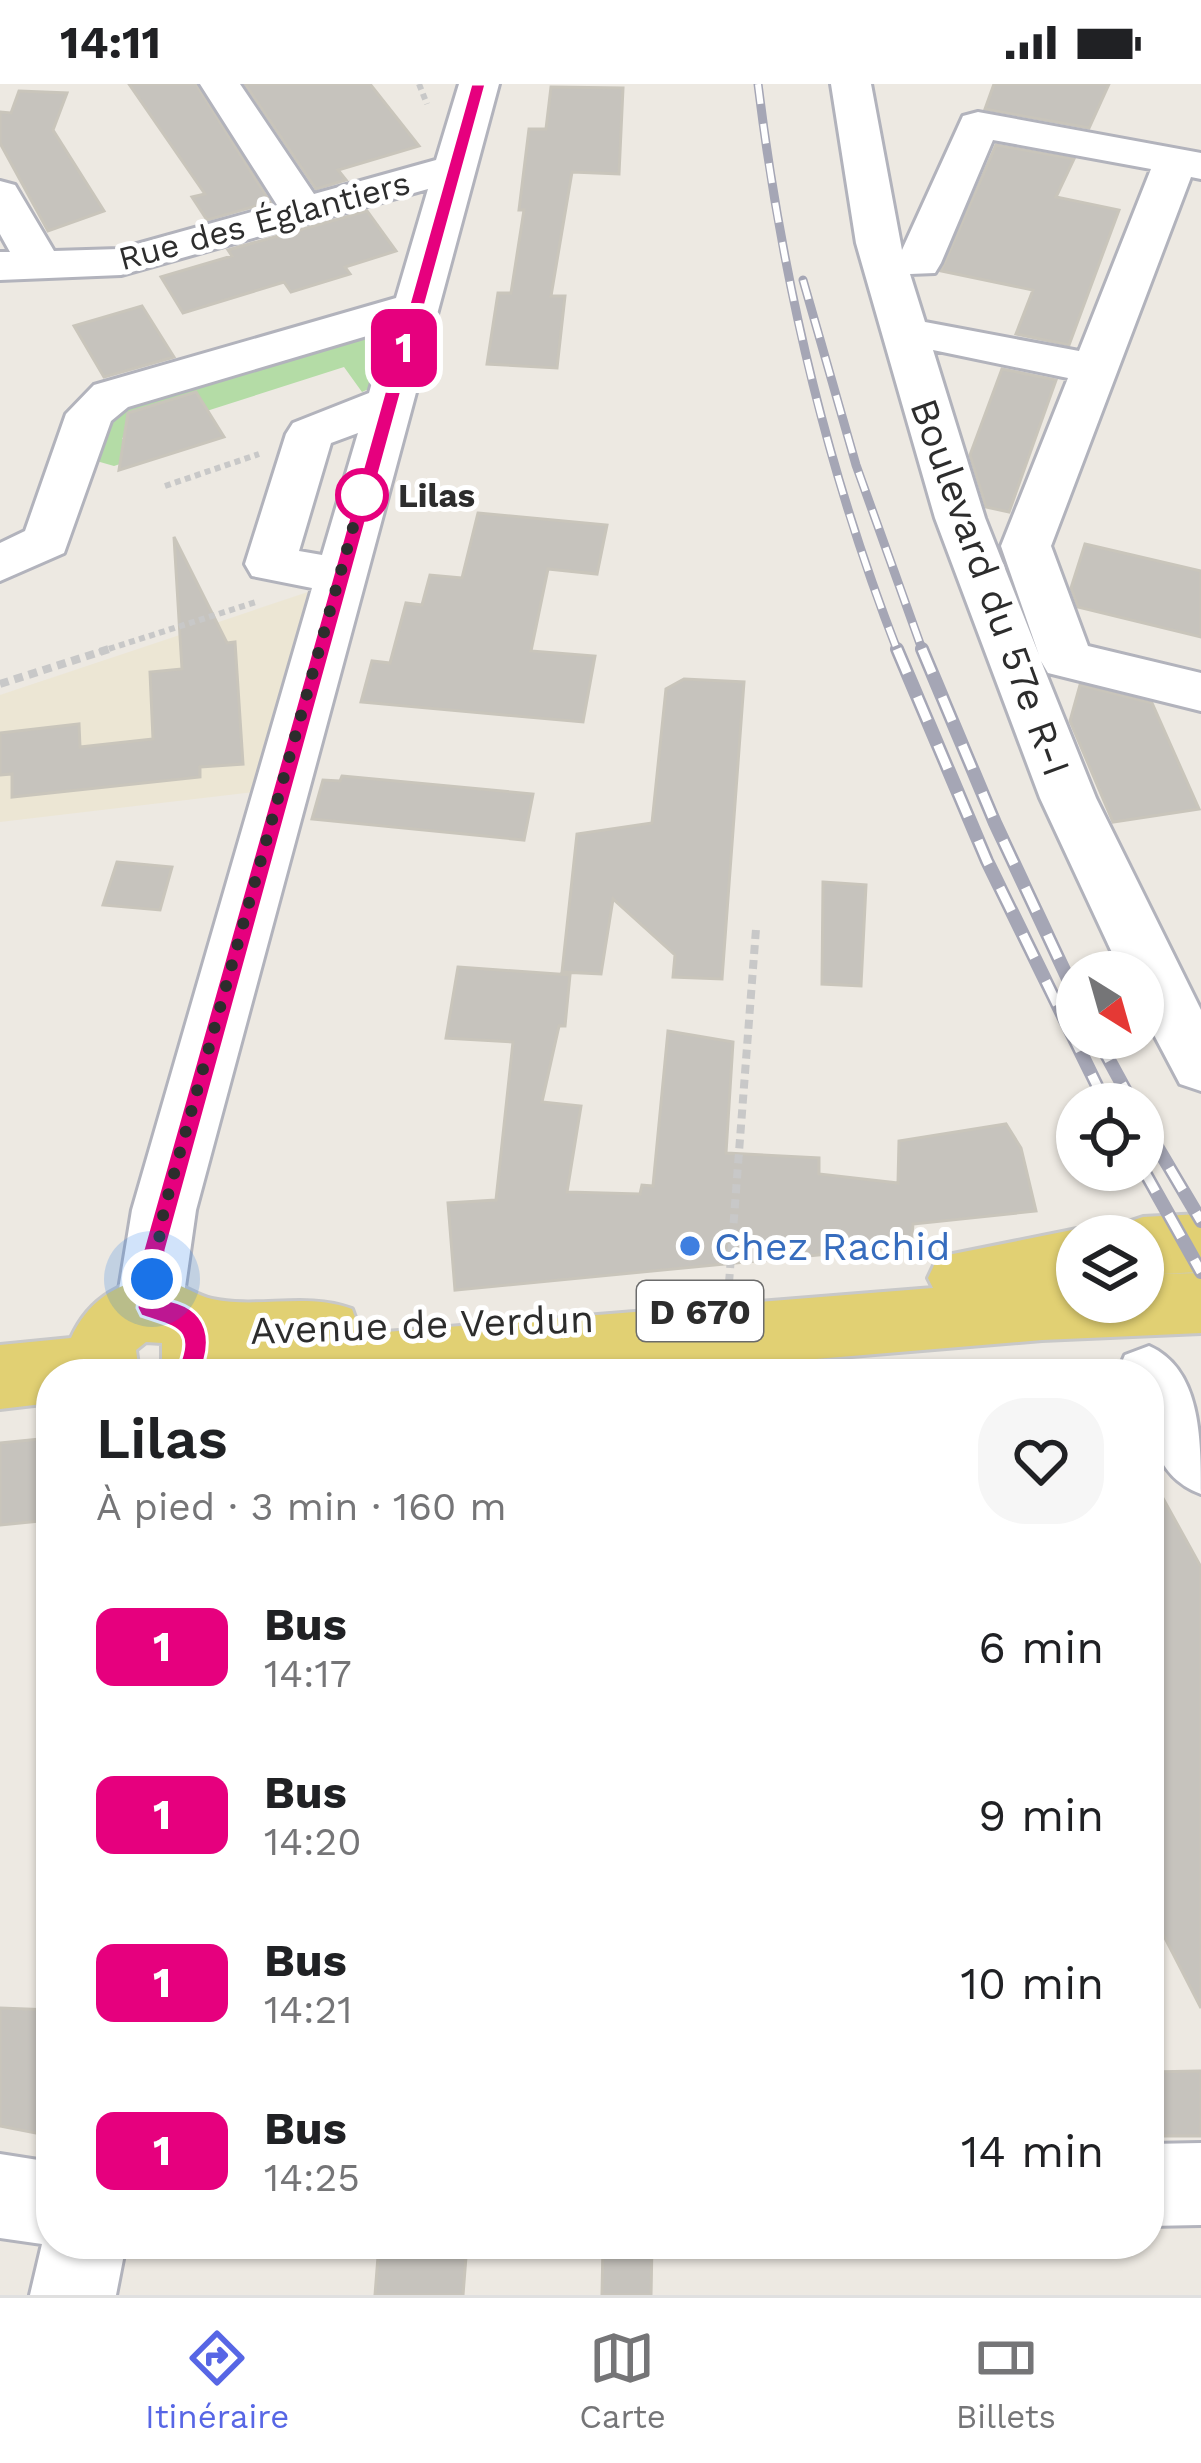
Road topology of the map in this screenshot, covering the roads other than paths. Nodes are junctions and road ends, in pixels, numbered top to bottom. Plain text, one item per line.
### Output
1 (220, 84) edge
2 (478, 84) edge
3 (850, 84) edge
4 (456, 168) junction
5 (1179, 176) edge
6 (0, 194) edge
7 (303, 211) junction
8 (919, 263) dead end
9 (20, 266) edge
10 (416, 307) junction
11 (931, 335) dead end
12 (1095, 369) junction
13 (388, 404) junction
14 (0, 565) edge
15 (338, 581) junction
16 (1201, 692) edge
17 (1201, 1066) edge
18 (1201, 1243) edge
19 (1164, 1245) edge
20 (1056, 1288) edge
21 (1164, 1297) edge
22 (1056, 1304) edge
23 (1201, 1304) edge
24 (1118, 1323) edge
25 (177, 1337) edge
26 (104, 1359) edge
27 (438, 1359) edge
28 (1139, 1359) edge
29 (36, 1375) edge
30 (0, 1377) edge
31 (1164, 1401) edge
32 (1201, 1462) edge
33 (1201, 2184) edge
34 (1164, 2185) edge
35 (0, 2196) edge
36 (36, 2202) edge
37 (81, 2259) edge
38 (74, 2295) edge

1 - 7 street
2 - 4 street
3 - 17 street, Boulevard du 57e R-I
4 - 7 street, Rue des Églantiers
4 - 10 street
5 - 8 street
5 - 12 street
6 - 9 street
7 - 9 street, Rue des Églantiers
10 - 13 street
10 - 14 street
11 - 12 street
12 - 16 street
13 - 15 street
13 - 15 street
15 - 25 street
18 - 19 main road
20 - 25 main road, Avenue de Verdun / D 670
21 - 23 main road, Avenue de Verdun / D 670
22 - 27 main road, Avenue de Verdun / D 670
24 - 28 street
25 - 26 main road
29 - 30 main road
31 - 32 street
33 - 34 street
35 - 36 street
37 - 38 street

